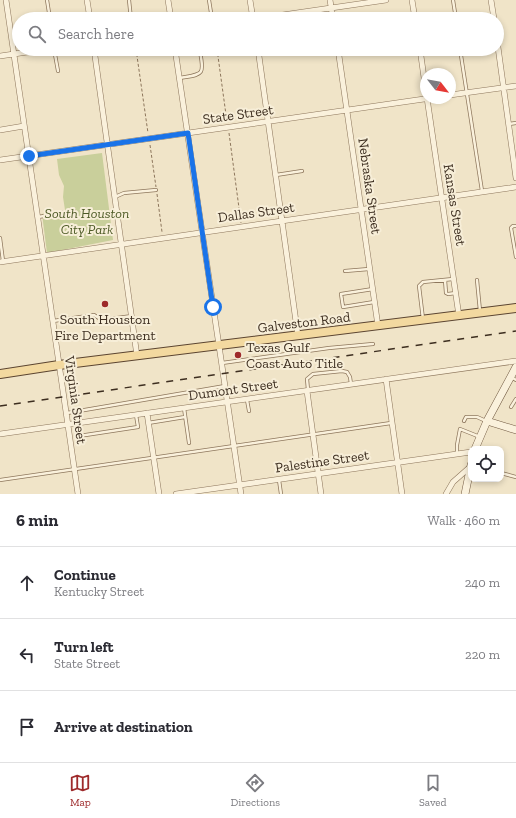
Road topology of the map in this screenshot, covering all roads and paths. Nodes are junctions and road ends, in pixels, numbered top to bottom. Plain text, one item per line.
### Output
1 (6, 0) edge
2 (47, 0) edge
3 (87, 0) edge
4 (129, 0) edge
5 (168, 0) edge
6 (209, 0) edge
7 (250, 0) edge
8 (330, 0) edge
9 (386, 0) edge
10 (412, 0) edge
11 (453, 0) edge
12 (492, 0) edge
13 (332, 8) junction
14 (49, 12) edge
15 (89, 12) edge
16 (130, 12) edge
17 (170, 12) edge
18 (211, 12) edge
19 (253, 12) edge
20 (304, 12) edge
21 (332, 12) edge
22 (414, 12) edge
23 (455, 12) edge
24 (493, 12) edge
25 (12, 40) edge
26 (12, 54) edge
27 (0, 56) edge
28 (14, 56) edge
29 (55, 56) edge
30 (95, 56) edge
31 (177, 56) edge
32 (201, 56) edge
33 (218, 56) edge
34 (259, 56) edge
35 (339, 56) edge
36 (421, 56) edge
37 (461, 56) edge
38 (499, 56) edge
39 (423, 68) edge
40 (58, 71) dead end
41 (180, 78) junction
42 (516, 86) edge
43 (504, 88) junction
44 (467, 93) junction
45 (456, 94) edge
46 (420, 99) edge
47 (429, 104) edge
48 (346, 110) junction
49 (268, 122) junction
50 (516, 122) edge
51 (509, 124) junction
52 (24, 126) junction
53 (228, 127) junction
54 (0, 130) edge
55 (188, 133) junction
56 (107, 145) junction
57 (29, 156) junction
58 (0, 160) edge
59 (302, 171) dead end
60 (275, 175) junction
61 (516, 178) edge
62 (516, 187) edge
63 (156, 190) dead end
64 (482, 192) junction
65 (442, 197) junction
66 (115, 198) junction
67 (361, 209) junction
68 (74, 211) dead end
69 (38, 217) junction
70 (282, 221) junction
71 (516, 226) edge
72 (242, 227) junction
73 (202, 232) junction
74 (0, 238) edge
75 (121, 244) junction
76 (43, 256) junction
77 (516, 257) edge
78 (2, 262) edge
79 (370, 269) junction
80 (345, 271) dead end
81 (454, 279) junction
82 (445, 280) junction
83 (477, 280) dead end
84 (372, 289) junction
85 (456, 294) junction
86 (374, 302) junction
87 (516, 308) edge
88 (480, 313) junction
89 (132, 316) junction
90 (459, 316) junction
91 (423, 320) junction
92 (53, 321) junction
93 (378, 326) junction
94 (298, 336) junction
95 (372, 344) dead end
96 (219, 346) junction
97 (137, 356) junction
98 (516, 361) edge
99 (222, 363) junction
100 (59, 365) junction
101 (516, 366) edge
102 (0, 374) edge
103 (386, 379) junction
104 (513, 379) edge
105 (351, 384) junction
106 (225, 386) junction
107 (308, 390) junction
108 (247, 399) junction
109 (516, 399) edge
110 (227, 402) junction
111 (512, 407) dead end
112 (184, 408) junction
113 (249, 411) dead end
114 (66, 413) junction
115 (147, 414) junction
116 (136, 415) junction
117 (185, 418) junction
118 (464, 421) dead end
119 (487, 421) junction
120 (148, 423) junction
121 (392, 423) junction
122 (77, 424) junction
123 (68, 425) junction
124 (516, 430) edge
125 (0, 434) edge
126 (313, 434) junction
127 (480, 437) junction
128 (189, 443) dead end
129 (234, 446) junction
130 (476, 446) edge
131 (468, 452) edge
132 (457, 454) junction
133 (154, 457) junction
134 (398, 463) junction
135 (74, 469) junction
136 (468, 469) edge
137 (319, 474) junction
138 (504, 474) edge
139 (516, 477) edge
140 (0, 480) edge
141 (279, 480) junction
142 (468, 480) edge
143 (240, 485) junction
144 (199, 492) edge
145 (78, 494) edge
146 (159, 494) edge
147 (176, 494) edge
148 (241, 494) edge
149 (281, 494) edge
150 (321, 494) edge
151 (402, 494) edge
152 (446, 494) edge
153 (465, 494) edge

1 - 25 street, Virginia Street
2 - 14 lane
3 - 15 street
4 - 16 lane
5 - 17 street
6 - 18 lane
7 - 19 street
8 - 13 street
9 - 13 street
10 - 22 street
11 - 23 lane
12 - 24 street
13 - 20 street
13 - 21 street
26 - 27 street
28 - 52 street, Virginia Street
29 - 40 lane
30 - 56 street
31 - 41 street
32 - 41 lane
33 - 53 path
34 - 49 street
35 - 48 street, Nebraska Street
36 - 39 street
37 - 44 lane
38 - 43 street
41 - 55 street
42 - 43 street
43 - 44 street
43 - 51 street
44 - 45 street
44 - 64 lane
46 - 48 street, State Street
47 - 65 street, Kansas Street
48 - 49 street, State Street
48 - 67 street, Nebraska Street
49 - 53 street, State Street
49 - 60 street
50 - 51 lane
51 - 61 street
52 - 54 street
52 - 57 street, Virginia Street
53 - 55 street, State Street
53 - 72 path
55 - 56 street, State Street
55 - 73 street
56 - 57 street, State Street
56 - 66 street
57 - 58 street, State Street
57 - 69 street, Virginia Street
59 - 60 lane
60 - 70 street
62 - 64 street, Dallas Street
63 - 66 lane
64 - 65 street, Dallas Street
65 - 67 street, Dallas Street
65 - 81 street, Kansas Street
66 - 75 street
67 - 70 street, Dallas Street
67 - 79 street, Nebraska Street
68 - 69 lane
69 - 76 street, Virginia Street
70 - 72 street, Dallas Street
70 - 94 street
71 - 77 lane
72 - 73 street, Dallas Street
73 - 75 street, Dallas Street
73 - 96 street
74 - 78 lane
75 - 76 street, Dallas Street
75 - 89 street
76 - 78 street, Dallas Street
76 - 92 street, Virginia Street
79 - 80 lane
79 - 84 street, Nebraska Street
81 - 82 lane
81 - 85 street, Kansas Street
82 - 85 lane
82 - 91 lane
83 - 88 lane
84 - 86 street, Nebraska Street
84 - 86 lane
85 - 90 street, Kansas Street
86 - 93 street, Nebraska Street
87 - 88 main road, Galveston Road
88 - 90 main road, Galveston Road
89 - 92 lane
89 - 97 street
90 - 91 main road, Galveston Road
91 - 93 main road, Galveston Road
92 - 100 street, Virginia Street
93 - 94 main road, Galveston Road
94 - 96 main road, Galveston Road
95 - 99 lane
96 - 97 main road, Galveston Road
96 - 99 street
97 - 100 main road, Galveston Road
98 - 103 street, Dumont Street
99 - 106 street
100 - 102 main road, Galveston Road
100 - 114 street, Virginia Street
101 - 104 main road
103 - 105 street, Dumont Street
103 - 121 street
104 - 119 main road
105 - 107 street, Dumont Street
105 - 107 lane
106 - 110 street
106 - 114 lane
107 - 108 street, Dumont Street
107 - 126 street
108 - 110 street, Dumont Street
108 - 113 lane
109 - 111 lane
110 - 112 street, Dumont Street
110 - 129 street
112 - 115 street, Dumont Street
112 - 117 lane
114 - 123 street, Virginia Street
115 - 116 street, Dumont Street
115 - 120 street
116 - 122 street, Dumont Street
116 - 122 lane
117 - 120 lane
117 - 128 lane
118 - 119 lane
119 - 124 main road
119 - 127 main road
120 - 133 street
121 - 126 lane
121 - 134 street
122 - 123 street, Dumont Street
123 - 125 street, Dumont Street
123 - 135 street, Virginia Street
126 - 129 lane
126 - 137 street
127 - 130 main road
127 - 132 lane
129 - 133 lane
129 - 143 street
131 - 132 street, Palestine Street
132 - 134 street, Palestine Street
133 - 135 lane
133 - 146 street
134 - 137 street, Palestine Street
134 - 151 street
135 - 140 lane
135 - 145 street, Virginia Street
136 - 152 street
137 - 141 street, Palestine Street
137 - 150 street
138 - 139 lane
141 - 143 street, Palestine Street
141 - 149 lane
142 - 153 main road
143 - 144 street, Palestine Street
143 - 148 street
144 - 147 street, Palestine Street

